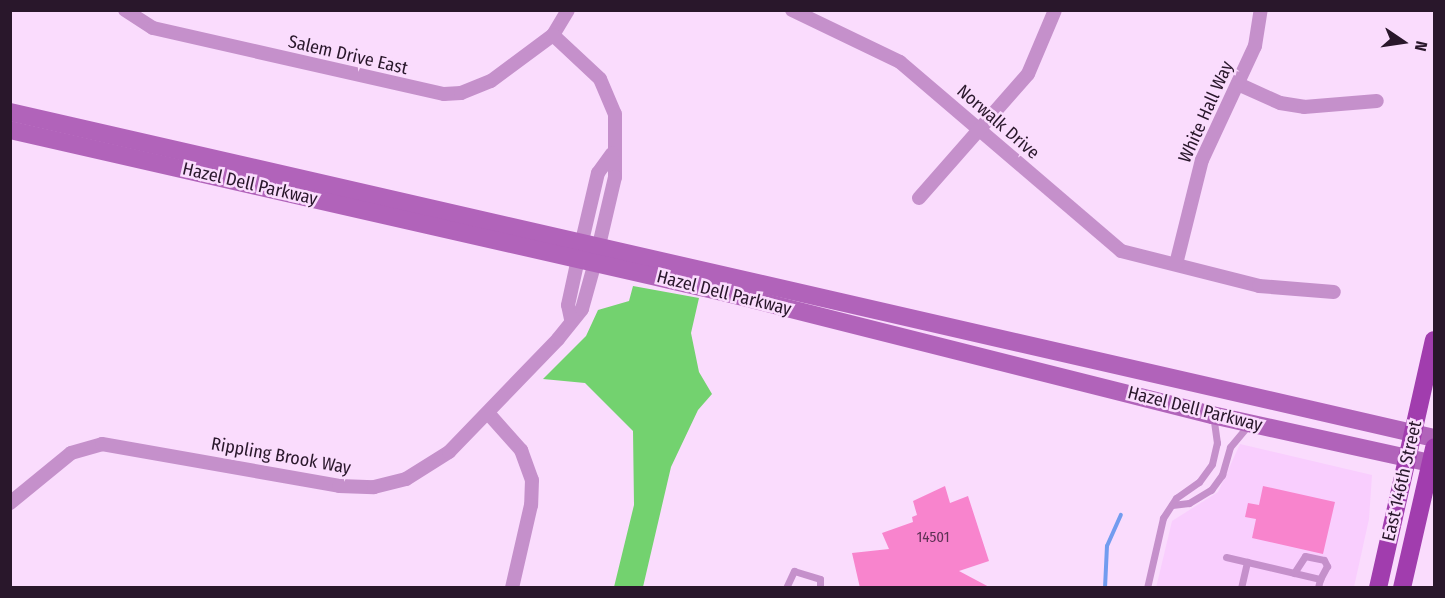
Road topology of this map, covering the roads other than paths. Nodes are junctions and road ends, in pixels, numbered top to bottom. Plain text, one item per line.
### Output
1 (124, 10) edge
2 (568, 10) edge
3 (792, 10) edge
4 (1055, 10) edge
5 (1262, 10) edge
6 (553, 35) junction
7 (1238, 84) junction
8 (1377, 100) dead end
9 (10, 112) edge
10 (10, 130) edge
11 (981, 130) junction
12 (919, 198) dead end
13 (589, 252) junction
14 (1176, 264) junction
15 (1334, 292) dead end
16 (1434, 340) edge
17 (488, 413) junction
18 (1212, 415) junction
19 (1250, 423) junction
20 (1413, 432) junction
21 (1434, 438) edge
22 (1407, 458) junction
23 (1434, 459) edge
24 (10, 503) edge
25 (1172, 505) junction
26 (1226, 557) dead end
27 (1247, 562) junction
28 (1294, 573) junction
29 (1320, 579) junction
30 (512, 588) edge
31 (786, 588) edge
32 (820, 588) edge
33 (1147, 588) edge
34 (1241, 588) edge
35 (1318, 588) edge
36 (1378, 588) edge
37 (1402, 588) edge

1 - 6 street, Salem Drive East
2 - 6 street
3 - 11 street, Norwalk Drive
4 - 11 street
5 - 7 street, White Hall Way
6 - 13 street, Rippling Brook Way
7 - 8 street
7 - 14 street, White Hall Way
9 - 13 main road, Hazel Dell Parkway
10 - 13 main road, Hazel Dell Parkway
11 - 12 street
11 - 14 street, Norwalk Drive
13 - 17 street, Rippling Brook Way
13 - 18 main road, Hazel Dell Parkway
13 - 20 main road, Hazel Dell Parkway
14 - 15 street, Norwalk Drive
16 - 20 main road, East 146th Street
17 - 24 street, Rippling Brook Way
17 - 30 street
18 - 19 main road, Hazel Dell Parkway
18 - 25 lane
19 - 22 main road, Hazel Dell Parkway
19 - 25 lane
20 - 21 main road, Hazel Dell Parkway
20 - 22 main road, East 146th Street
22 - 23 main road, Hazel Dell Parkway
22 - 36 main road, East 146th Street
23 - 37 main road, East 146th Street
25 - 33 lane
26 - 27 lane
27 - 28 lane
27 - 34 lane
28 - 29 lane
28 - 29 lane
29 - 35 lane
31 - 32 lane

